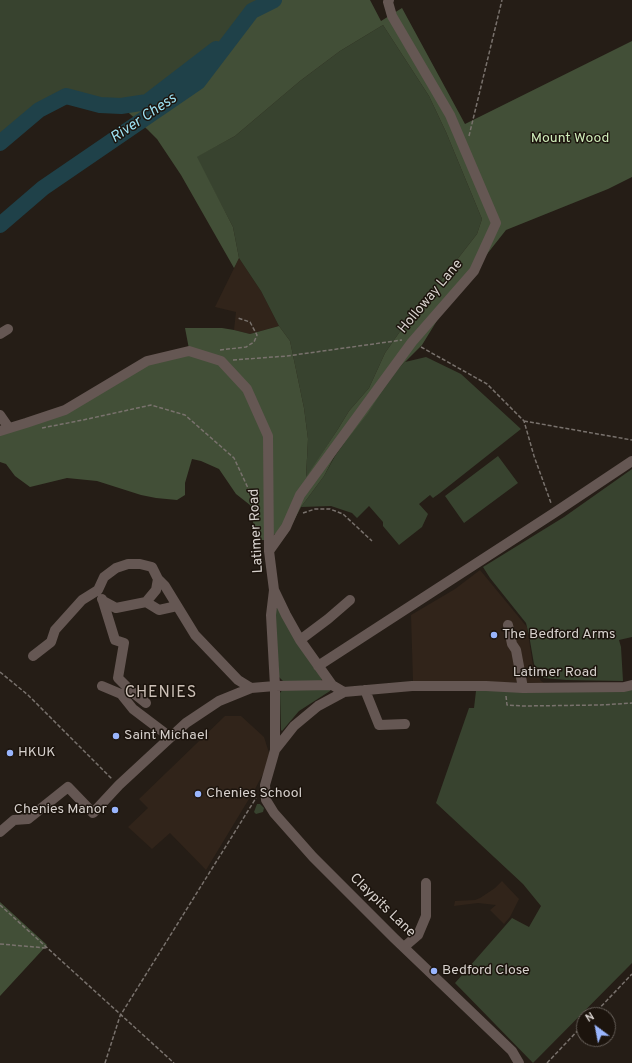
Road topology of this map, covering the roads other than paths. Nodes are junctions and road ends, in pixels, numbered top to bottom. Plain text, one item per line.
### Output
1 (389, 0) edge
2 (0, 415) edge
3 (5, 429) edge
4 (632, 461) edge
5 (269, 551) junction
6 (158, 579) junction
7 (98, 590) junction
8 (274, 590) junction
9 (350, 600) dead end
10 (103, 601) junction
11 (146, 602) junction
12 (177, 606) junction
13 (508, 625) dead end
14 (300, 640) junction
15 (33, 656) dead end
16 (318, 666) junction
17 (332, 685) junction
18 (632, 685) edge
19 (102, 686) dead end
20 (275, 686) junction
21 (251, 688) junction
22 (523, 688) junction
23 (365, 690) junction
24 (344, 692) junction
25 (146, 703) dead end
26 (405, 724) dead end
27 (170, 737) junction
28 (275, 750) junction
29 (0, 832) edge
30 (426, 883) dead end
31 (404, 947) junction
32 (519, 1063) edge

1 - 5 street, Holloway Lane
2 - 3 street
3 - 5 street, Latimer Road
4 - 16 street
5 - 8 street, Latimer Road
6 - 7 street
6 - 11 street
6 - 12 street
7 - 10 street
7 - 15 street
8 - 14 street, Latimer Road
8 - 20 street, Claypits Lane
9 - 14 street
10 - 11 street
10 - 25 street
11 - 12 street
12 - 21 street
13 - 22 street
14 - 16 street, Latimer Road
16 - 17 street, Latimer Road
17 - 20 street
17 - 24 street, Latimer Road
18 - 22 street, Latimer Road
19 - 27 street
20 - 21 street
20 - 28 street, Claypits Lane
21 - 27 street
22 - 23 street, Latimer Road
23 - 24 street, Latimer Road
23 - 26 street
24 - 28 street, Claypits Lane
27 - 29 street
28 - 31 street, Claypits Lane
30 - 31 street
31 - 32 street, Claypits Lane

